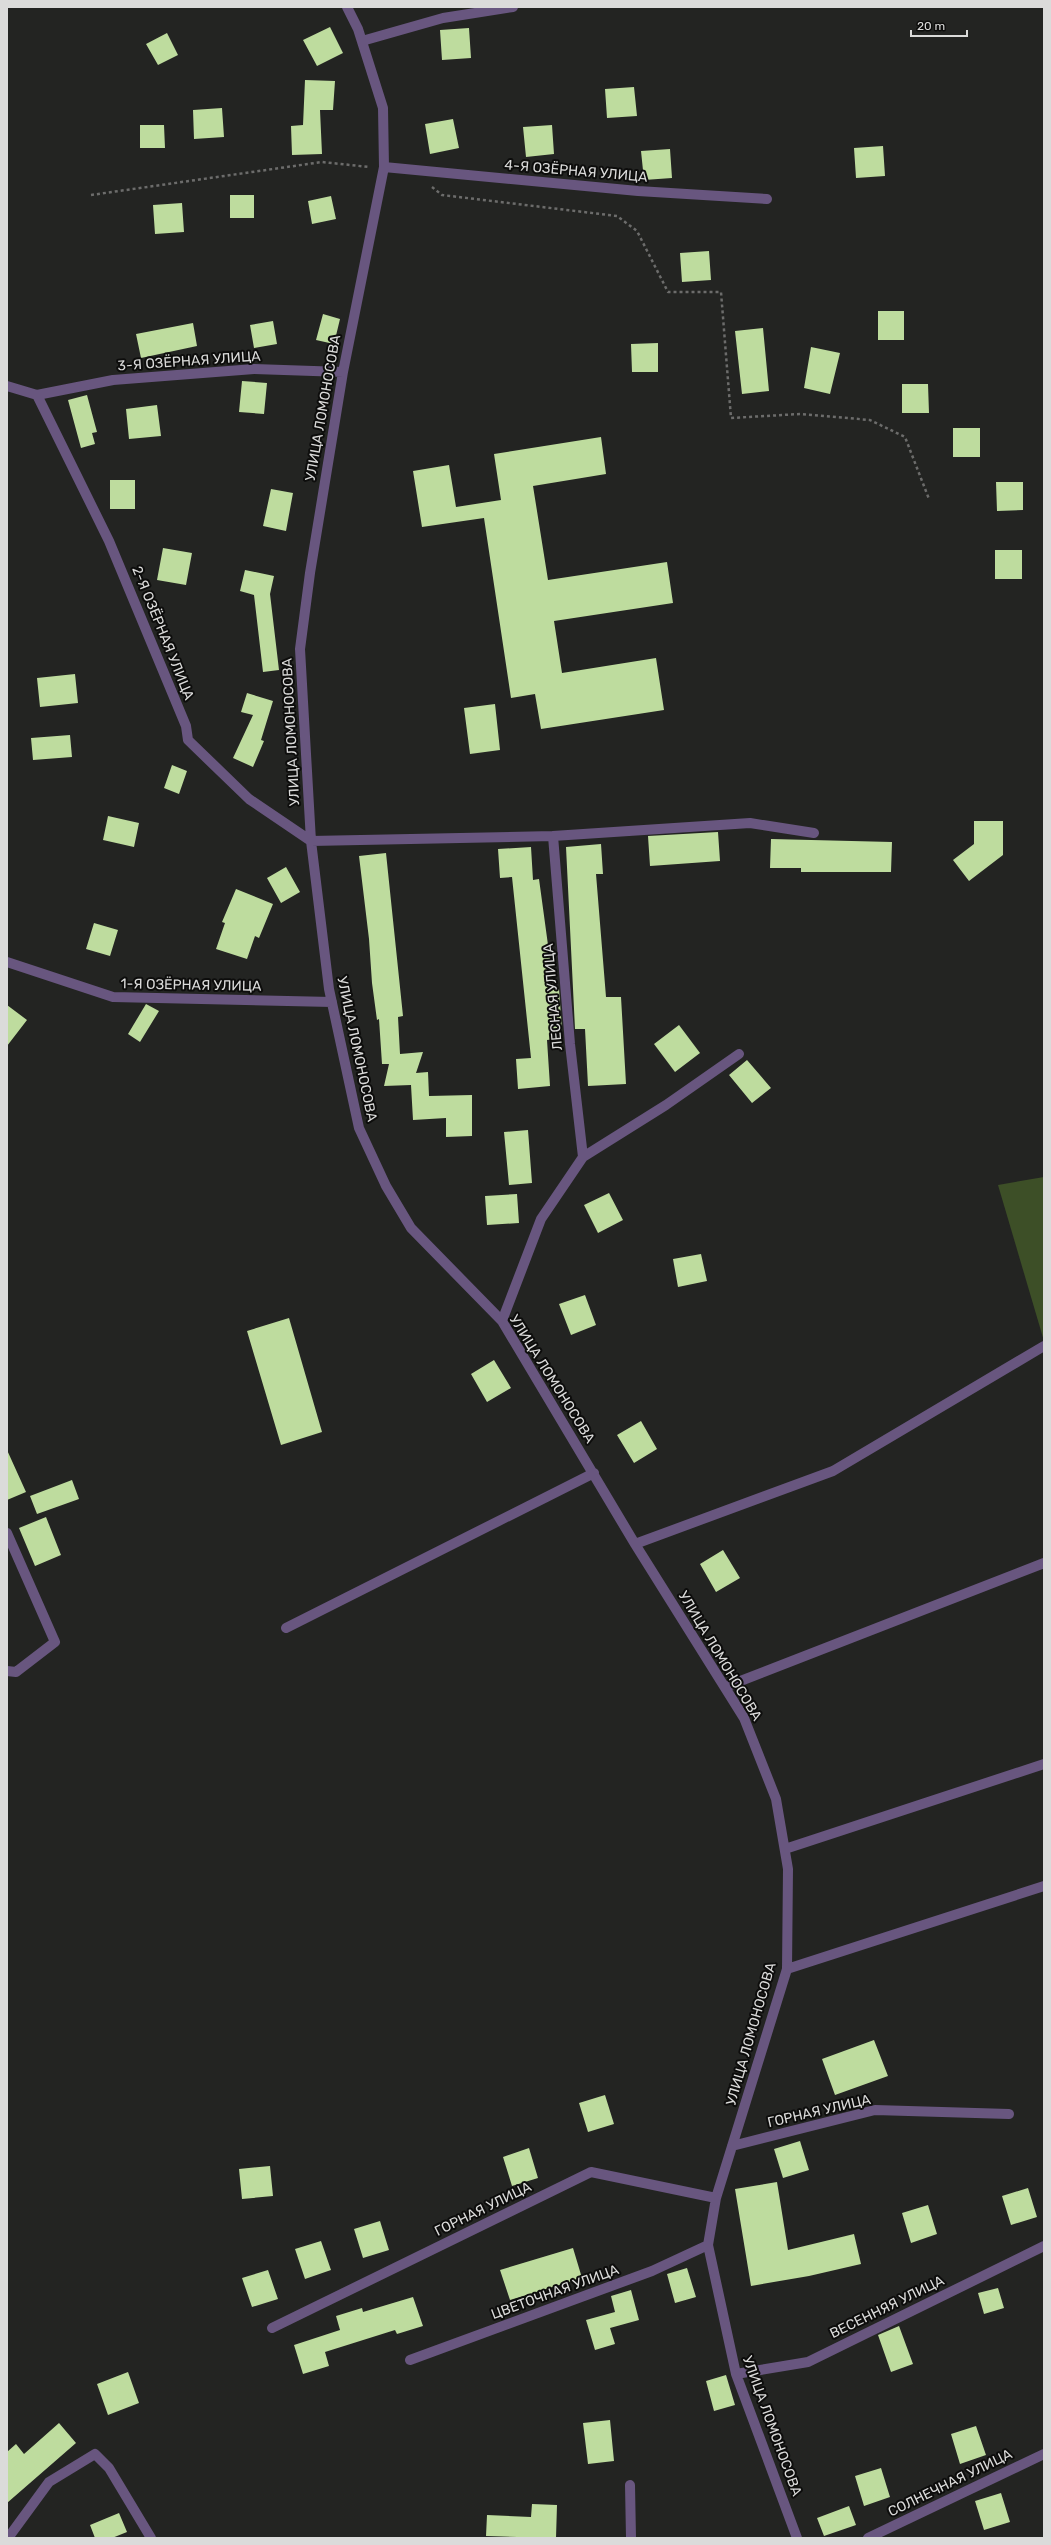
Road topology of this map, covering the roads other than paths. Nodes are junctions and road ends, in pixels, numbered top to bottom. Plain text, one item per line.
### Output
1 (347, 7) edge
2 (513, 7) edge
3 (362, 42) junction
4 (384, 167) junction
5 (767, 199) dead end
6 (343, 372) junction
7 (7, 386) edge
8 (38, 395) junction
9 (814, 833) dead end
10 (554, 836) junction
11 (311, 841) junction
12 (7, 962) edge
13 (332, 1002) junction
14 (740, 1054) dead end
15 (583, 1157) junction
16 (502, 1321) junction
17 (1044, 1346) edge
18 (594, 1473) junction
19 (7, 1533) edge
20 (635, 1544) junction
21 (1044, 1563) edge
22 (286, 1628) dead end
23 (7, 1671) edge
24 (725, 1687) junction
25 (1044, 1764) edge
26 (785, 1849) junction
27 (1044, 1886) edge
28 (787, 1969) junction
29 (1009, 2114) dead end
30 (732, 2146) junction
31 (716, 2198) junction
32 (708, 2245) junction
33 (1044, 2246) edge
34 (272, 2328) dead end
35 (410, 2360) dead end
36 (736, 2374) junction
37 (1044, 2454) edge
38 (630, 2485) dead end
39 (8, 2538) edge
40 (151, 2538) edge
41 (631, 2538) edge
42 (797, 2538) edge
43 (868, 2538) edge

1 - 3 street, УЛИЦА ЛОМОНОСОВА
2 - 3 street
3 - 4 street, УЛИЦА ЛОМОНОСОВА
4 - 5 street, 4-Я ОЗЁРНАЯ УЛИЦА
4 - 6 street, УЛИЦА ЛОМОНОСОВА
6 - 8 street, 3-Я ОЗЁРНАЯ УЛИЦА
6 - 11 street, УЛИЦА ЛОМОНОСОВА
7 - 8 street
8 - 11 street, 2-Я ОЗЁРНАЯ УЛИЦА
9 - 10 street
10 - 11 street
10 - 15 street, ЛЕСНАЯ УЛИЦА
11 - 13 street, УЛИЦА ЛОМОНОСОВА
12 - 13 street, 1-Я ОЗЁРНАЯ УЛИЦА
13 - 16 street, УЛИЦА ЛОМОНОСОВА
14 - 15 street
15 - 16 street
16 - 18 street, УЛИЦА ЛОМОНОСОВА
17 - 20 street
18 - 20 street, УЛИЦА ЛОМОНОСОВА
18 - 22 street
19 - 23 street
20 - 24 street, УЛИЦА ЛОМОНОСОВА
21 - 24 street
24 - 26 street, УЛИЦА ЛОМОНОСОВА
25 - 26 street
26 - 28 street, УЛИЦА ЛОМОНОСОВА
27 - 28 street
28 - 30 street, УЛИЦА ЛОМОНОСОВА
29 - 30 street, ГОРНАЯ УЛИЦА
30 - 31 street, УЛИЦА ЛОМОНОСОВА
31 - 32 street, УЛИЦА ЛОМОНОСОВА
31 - 34 street, ГОРНАЯ УЛИЦА
32 - 35 street, ЦВЕТОЧНАЯ УЛИЦА
32 - 36 street, УЛИЦА ЛОМОНОСОВА
33 - 36 street, ВЕСЕННЯЯ УЛИЦА
36 - 42 street, УЛИЦА ЛОМОНОСОВА
37 - 43 street, СОЛНЕЧНАЯ УЛИЦА
38 - 41 street
39 - 40 street

